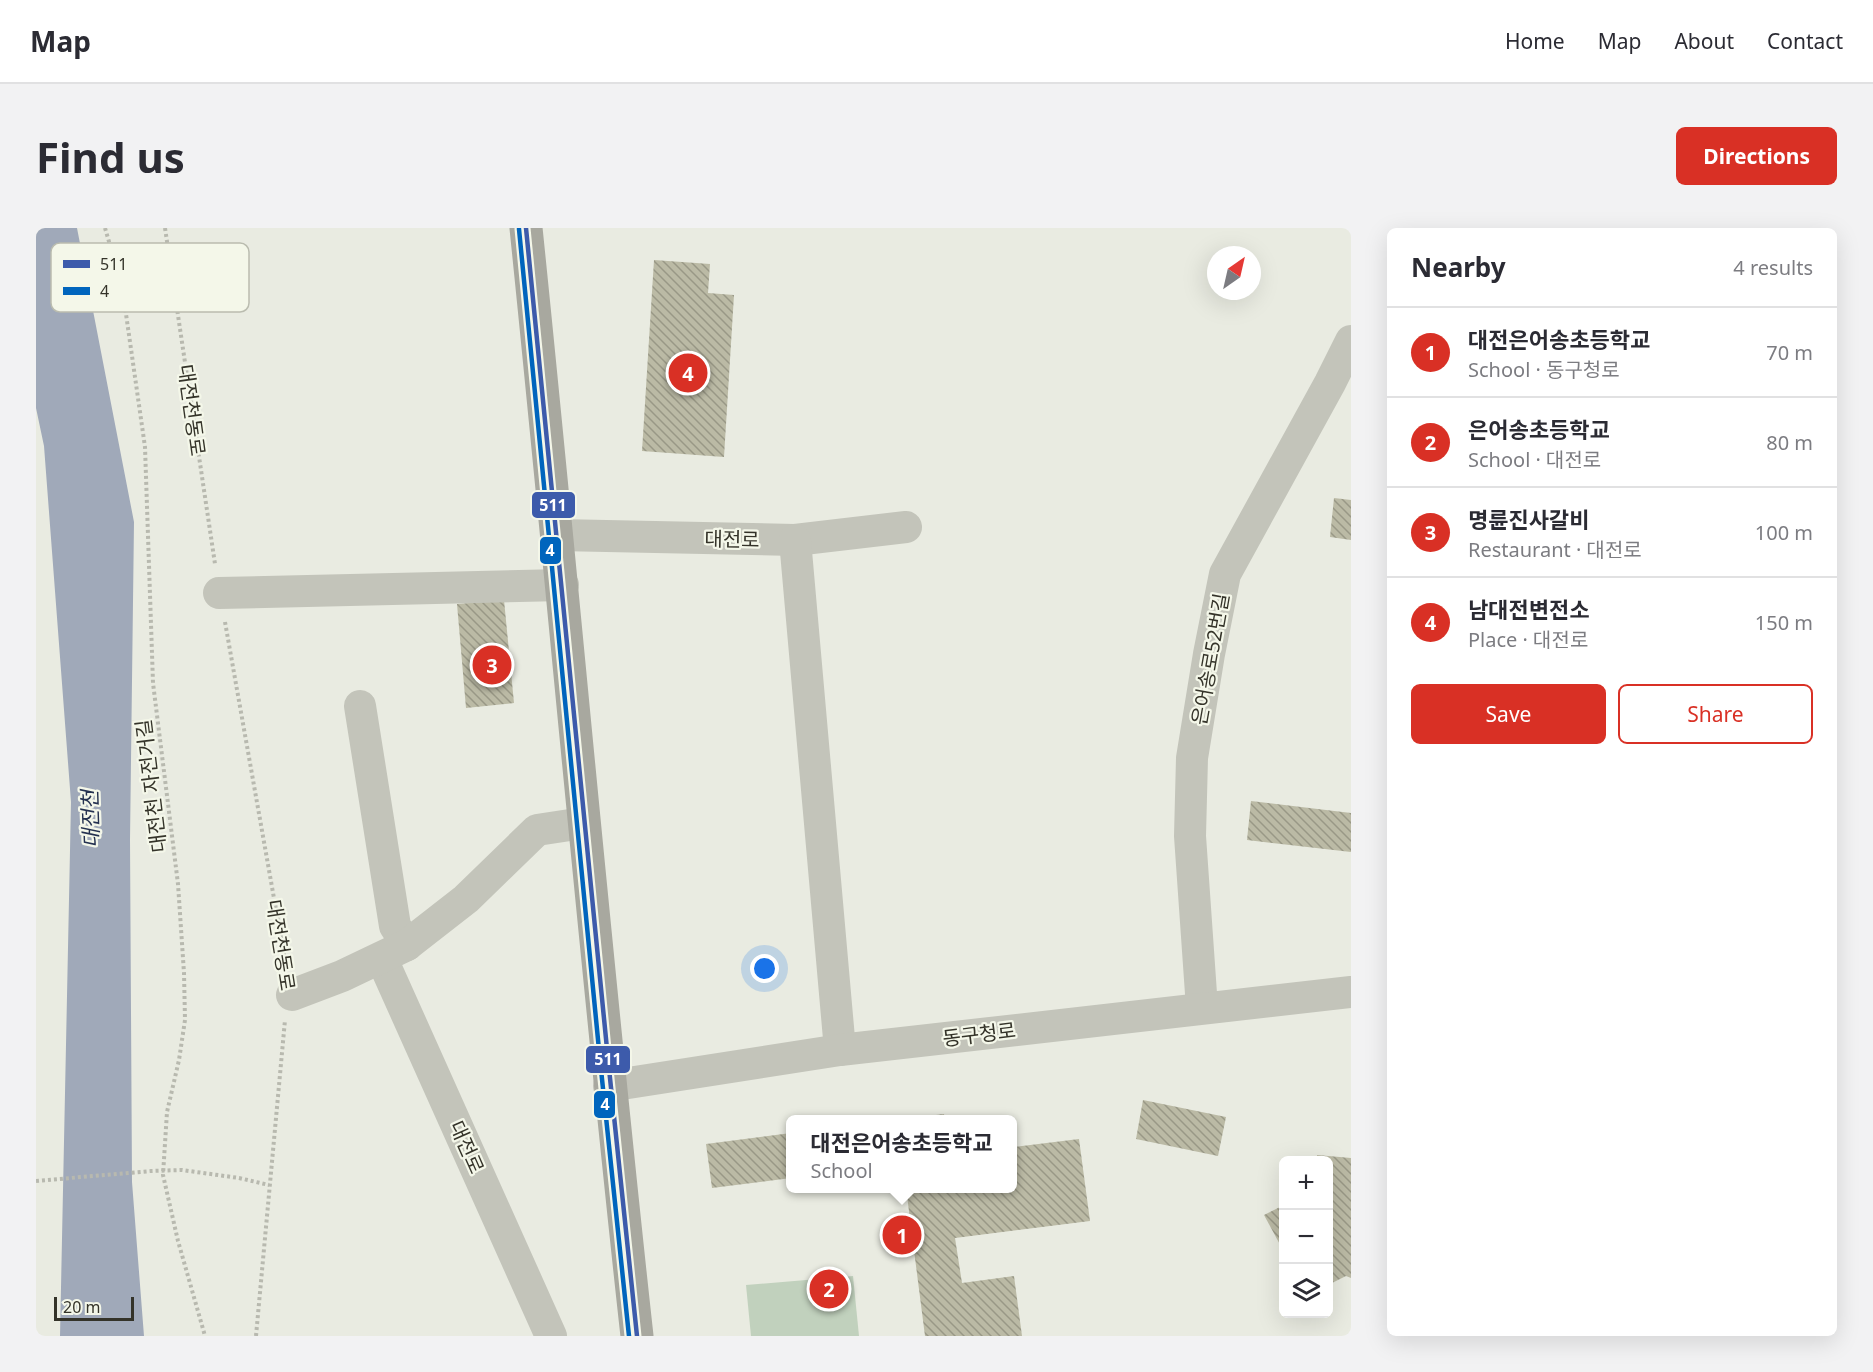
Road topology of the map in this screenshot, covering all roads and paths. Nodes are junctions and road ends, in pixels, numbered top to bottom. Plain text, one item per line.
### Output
1 (105, 228) edge
2 (165, 228) edge
3 (526, 228) edge
4 (109, 243) edge
5 (167, 243) edge
6 (126, 312) edge
7 (177, 312) edge
8 (1351, 341) edge
9 (906, 527) dead end
10 (558, 535) junction
11 (795, 540) junction
12 (563, 585) junction
13 (219, 592) junction
14 (360, 706) dead end
15 (583, 823) junction
16 (394, 952) junction
17 (1351, 992) edge
18 (292, 995) junction
19 (1202, 1008) junction
20 (840, 1050) junction
21 (609, 1086) junction
22 (163, 1171) junction
23 (36, 1181) edge
24 (269, 1185) junction
25 (206, 1336) edge
26 (256, 1336) edge
27 (551, 1336) edge
28 (637, 1336) edge

1 - 4 path, 대전천 자전거길
2 - 5 path, 대전천동로
3 - 10 main road
6 - 22 path, 대전천 자전거길
7 - 13 path, 대전천동로
8 - 19 street, 은어송로52번길
9 - 11 street, 대전로
10 - 11 street, 대전로
10 - 12 main road
11 - 20 street
12 - 13 street
12 - 15 main road
13 - 18 path, 대전천동로
14 - 16 street, 대전로
15 - 16 street
15 - 21 main road
16 - 18 street
16 - 27 street, 대전로
17 - 19 street, 동구청로
18 - 24 path, 대전천동로
19 - 20 street, 동구청로
20 - 21 street, 동구청로
21 - 28 main road
22 - 23 path
22 - 24 path
22 - 25 path, 대전천 자전거길
24 - 26 path, 대전천동로

